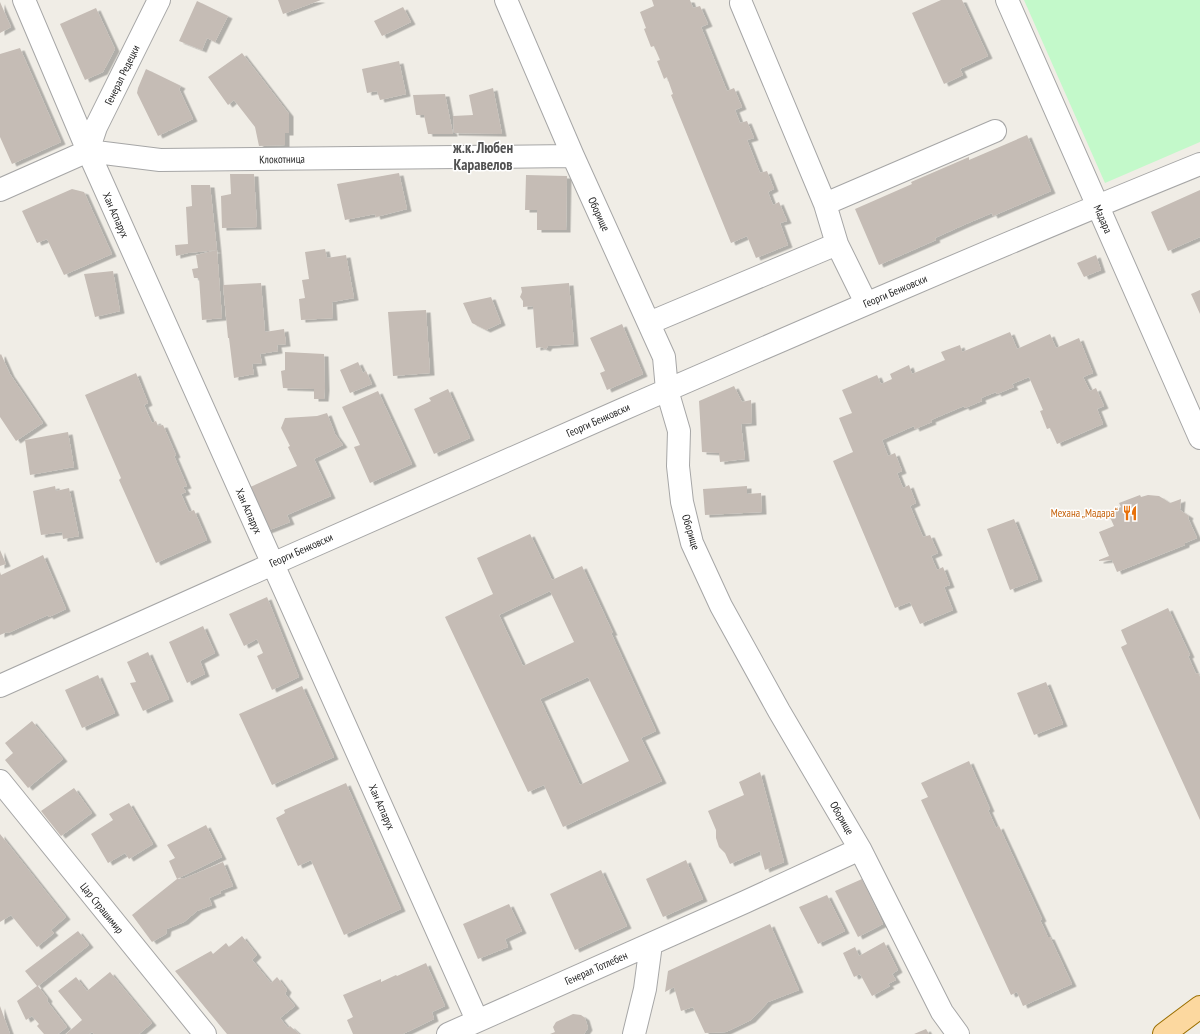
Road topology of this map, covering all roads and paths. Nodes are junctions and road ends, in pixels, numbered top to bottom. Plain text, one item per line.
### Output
1 (24, 0) edge
2 (159, 0) edge
3 (506, 0) edge
4 (1007, 0) edge
5 (741, 3) dead end
6 (995, 131) dead end
7 (88, 151) junction
8 (573, 156) junction
9 (1200, 164) edge
10 (0, 190) edge
11 (825, 204) junction
12 (1097, 205) junction
13 (837, 244) junction
14 (866, 303) junction
15 (650, 323) junction
16 (667, 390) junction
17 (1200, 438) edge
18 (273, 563) junction
19 (0, 686) edge
20 (0, 781) edge
21 (860, 849) junction
22 (651, 944) junction
23 (1200, 1007) edge
24 (477, 1020) junction
25 (205, 1034) edge
26 (448, 1034) edge
27 (634, 1034) edge
28 (958, 1034) edge
29 (1164, 1034) edge

1 - 7 street, Хан Аспарух
2 - 7 street, Генерал Редецки
3 - 8 street, Оборище
4 - 12 street, Мадара
5 - 11 street
6 - 11 street
7 - 8 street, Клокотница
7 - 10 street
7 - 18 street, Хан Аспарух
8 - 15 street, Оборище
9 - 12 street, Георги Бенковски
11 - 13 street
12 - 14 street, Георги Бенковски
12 - 17 street, Мадара
13 - 14 street
13 - 15 street
14 - 16 street, Георги Бенковски
15 - 16 street, Оборище
16 - 18 street, Георги Бенковски
16 - 21 street, Оборище
18 - 19 street, Георги Бенковски
18 - 24 street, Хан Аспарух
20 - 25 street, Цар Страшимир
21 - 22 street, Генерал Тотлебен
21 - 28 street, Оборище
22 - 24 street, Генерал Тотлебен
22 - 27 street
23 - 29 main road
24 - 26 street, Генерал Тотлебен

